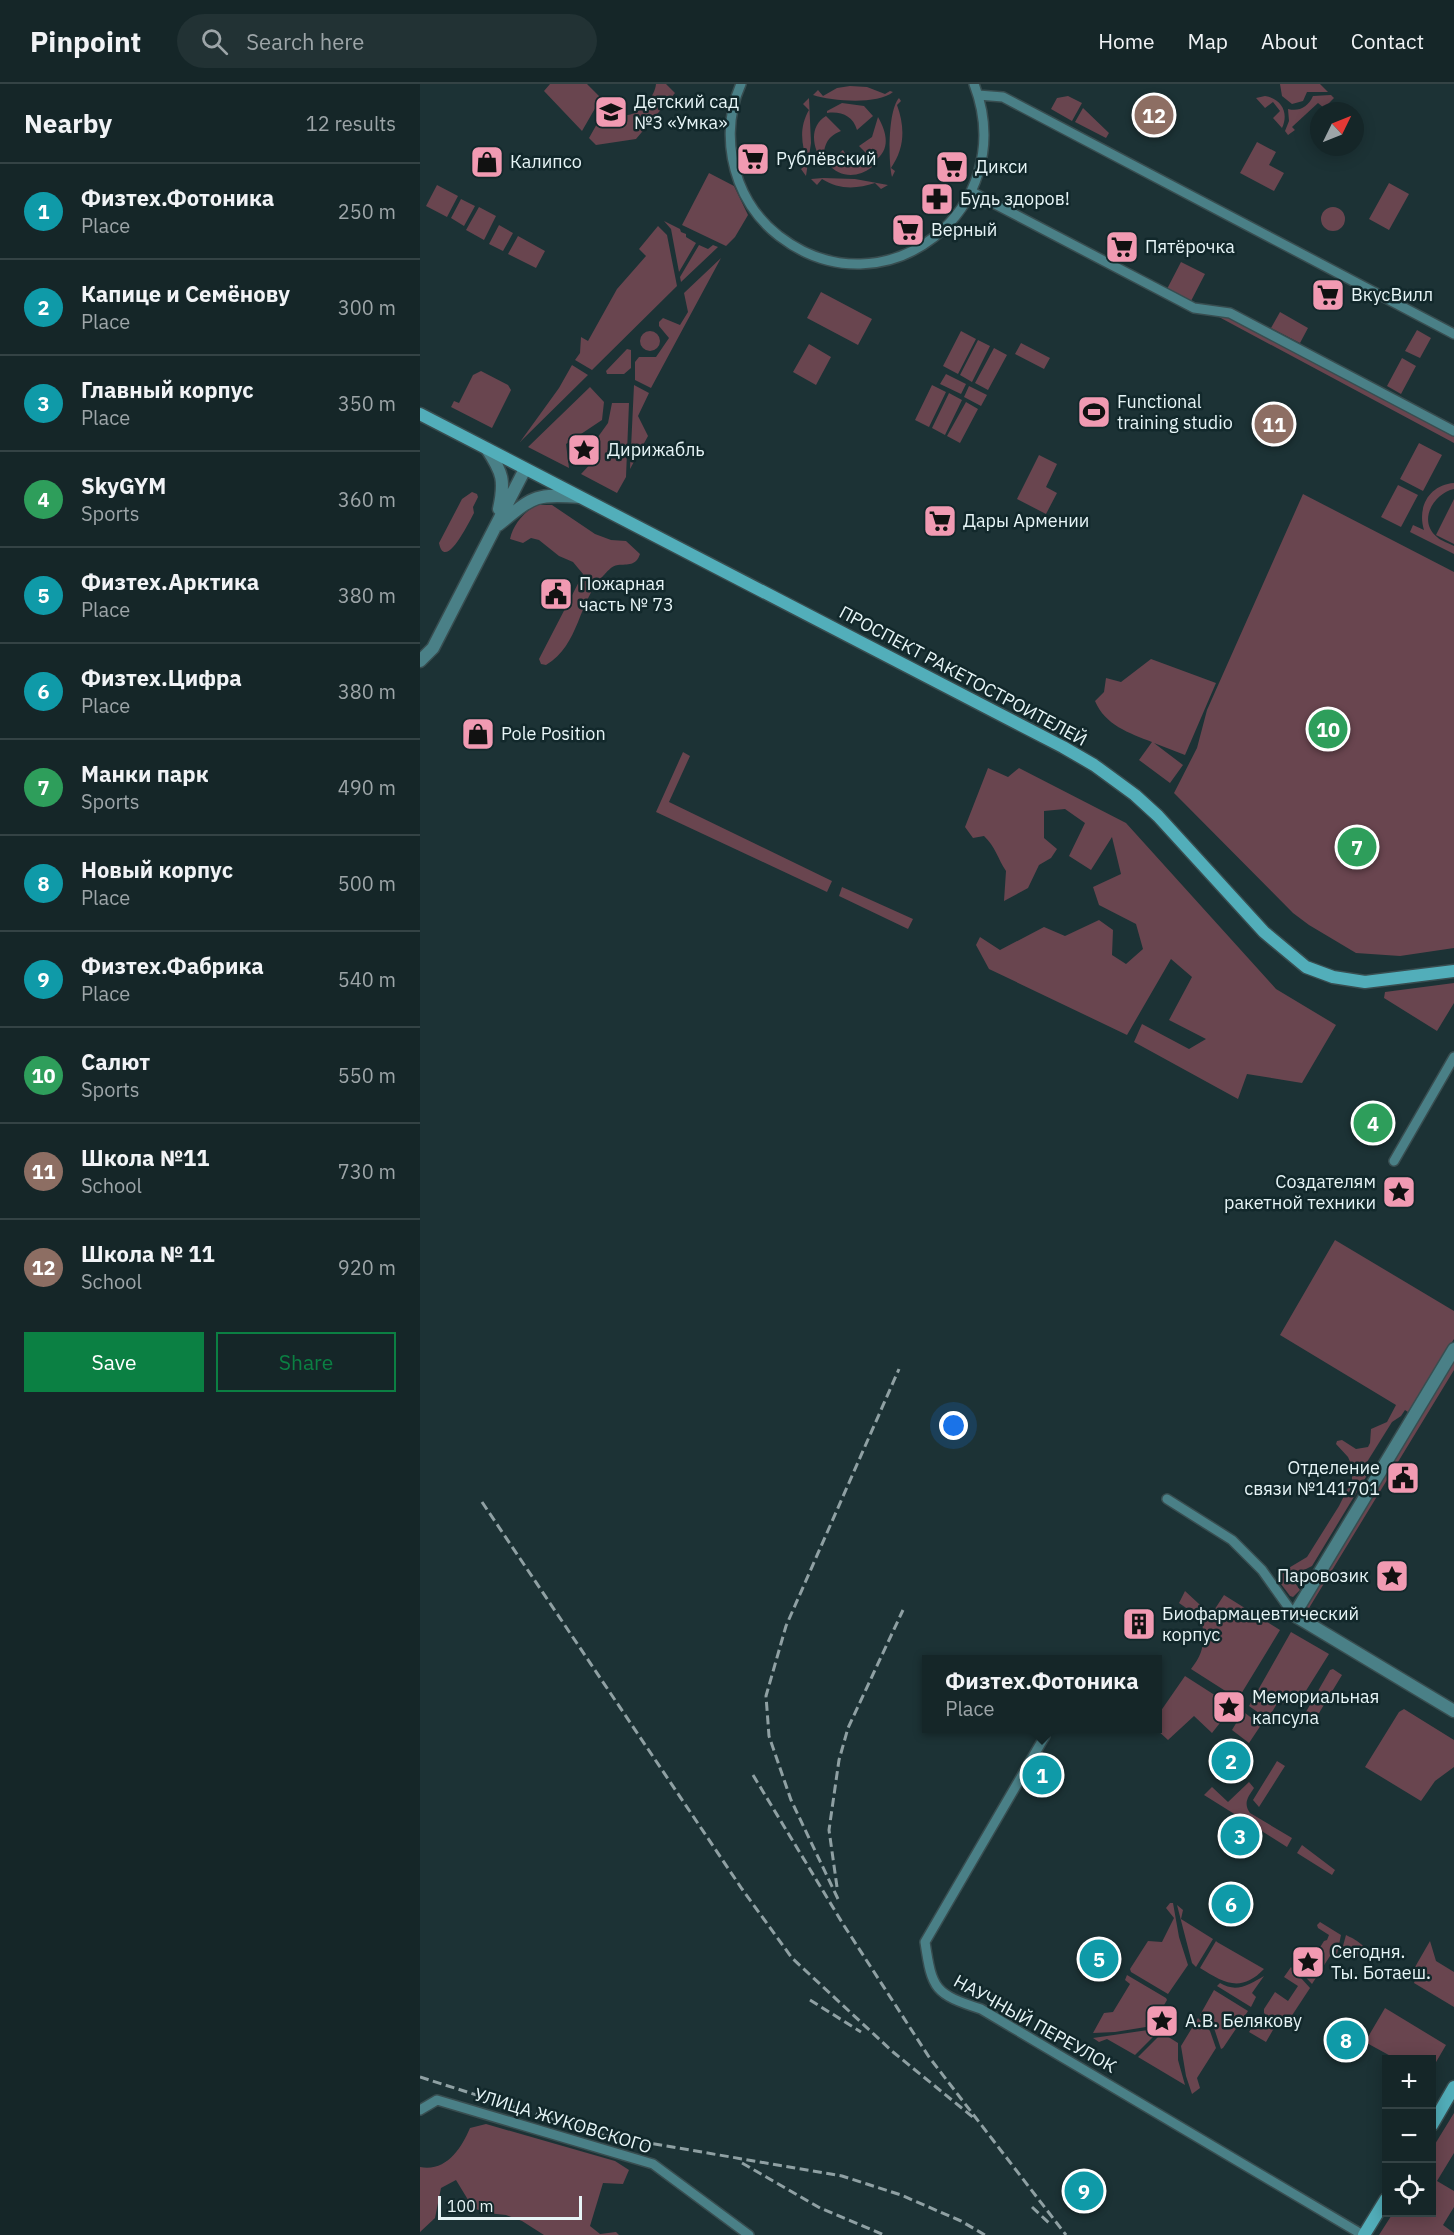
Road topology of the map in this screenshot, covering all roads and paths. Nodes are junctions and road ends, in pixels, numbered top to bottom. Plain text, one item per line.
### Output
1 (741, 84) edge
2 (974, 84) edge
3 (978, 95) junction
4 (972, 192) junction
5 (1454, 334) edge
6 (420, 414) edge
7 (1454, 430) edge
8 (487, 449) junction
9 (525, 469) junction
10 (579, 497) junction
11 (495, 528) junction
12 (420, 661) edge
13 (1454, 971) edge
14 (1454, 1057) edge
15 (1394, 1161) dead end
16 (1454, 1349) edge
17 (1167, 1499) dead end
18 (1294, 1615) junction
19 (1454, 1711) edge
20 (1045, 1736) dead end
21 (1454, 2087) edge
22 (420, 2110) edge
23 (1436, 2117) edge
24 (1382, 2206) edge
25 (749, 2235) edge
26 (1364, 2235) edge

1 - 4 street
2 - 3 street
3 - 4 street
3 - 5 street
4 - 7 street
6 - 8 main road, ПРОСПЕКТ РАКЕТОСТРОИТЕЛЕЙ
8 - 9 main road, ПРОСПЕКТ РАКЕТОСТРОИТЕЛЕЙ
8 - 11 street
9 - 10 main road, ПРОСПЕКТ РАКЕТОСТРОИТЕЛЕЙ
9 - 11 street
10 - 11 street
10 - 13 main road, ПРОСПЕКТ РАКЕТОСТРОИТЕЛЕЙ
11 - 12 street
14 - 15 street
16 - 18 street
17 - 18 street
18 - 19 street
20 - 26 street, НАУЧНЫЙ ПЕРЕУЛОК
21 - 23 main road
22 - 25 street, УЛИЦА ЖУКОВСКОГО
24 - 26 main road

